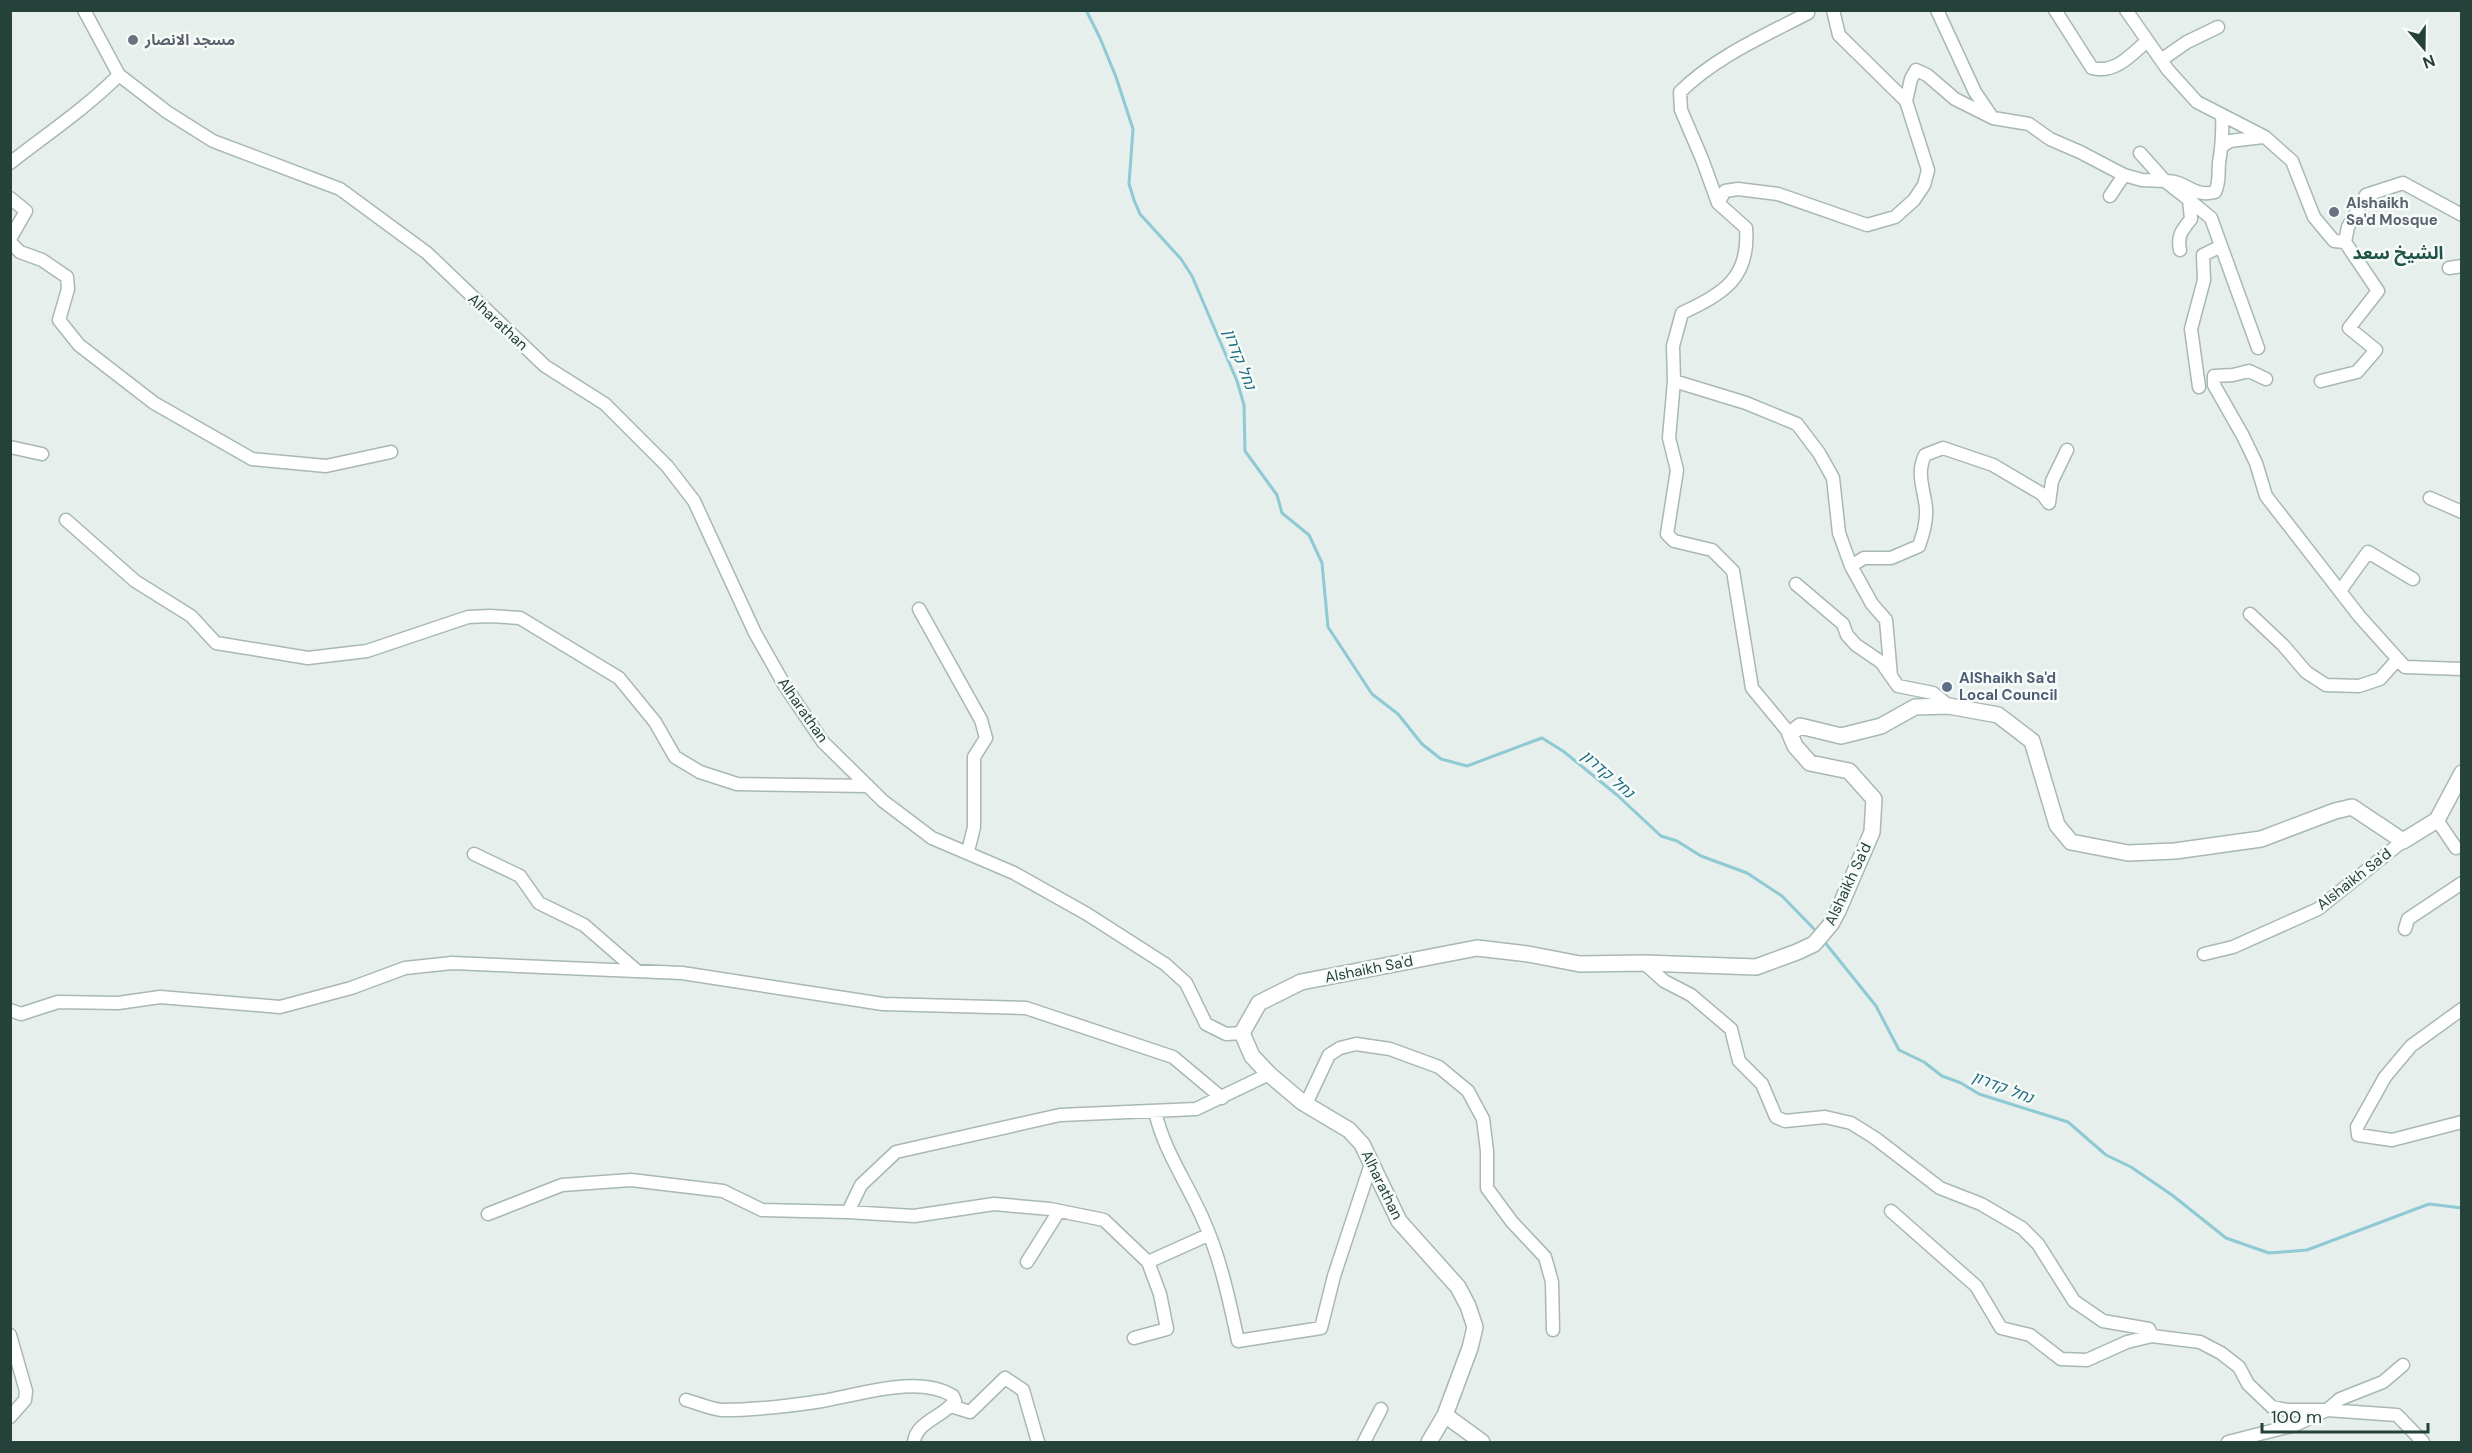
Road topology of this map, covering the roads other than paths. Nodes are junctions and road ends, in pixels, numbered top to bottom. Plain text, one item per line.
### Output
1 (84, 10) edge
2 (1833, 10) edge
3 (1937, 10) edge
4 (2055, 10) edge
5 (2126, 10) edge
6 (1808, 13) dead end
7 (2218, 27) dead end
8 (2147, 41) junction
9 (2160, 60) junction
10 (119, 75) junction
11 (1906, 101) junction
12 (2222, 115) junction
13 (1993, 118) junction
14 (2265, 137) junction
15 (2224, 146) junction
16 (2140, 153) dead end
17 (10, 163) edge
18 (2124, 175) junction
19 (2165, 182) junction
20 (2110, 196) dead end
21 (10, 198) edge
22 (2190, 200) junction
23 (1718, 203) junction
24 (2462, 215) edge
25 (10, 241) edge
26 (2345, 242) junction
27 (2221, 246) junction
28 (2180, 250) dead end
29 (2258, 348) dead end
30 (2266, 379) dead end
31 (1674, 381) junction
32 (2320, 381) dead end
33 (2199, 387) dead end
34 (10, 447) edge
35 (2067, 450) dead end
36 (391, 452) dead end
37 (42, 454) dead end
38 (2430, 498) dead end
39 (2462, 512) edge
40 (66, 520) dead end
41 (1851, 566) junction
42 (2413, 579) dead end
43 (1796, 584) dead end
44 (2340, 591) junction
45 (919, 609) dead end
46 (2250, 614) dead end
47 (2397, 660) junction
48 (2462, 669) edge
49 (1891, 676) junction
50 (1949, 706) junction
51 (1790, 734) junction
52 (2462, 773) edge
53 (868, 786) junction
54 (2437, 820) junction
55 (2403, 841) junction
56 (2456, 848) dead end
57 (968, 852) junction
58 (474, 854) dead end
59 (2462, 883) edge
60 (2405, 929) dead end
61 (2204, 954) dead end
62 (1644, 963) junction
63 (637, 971) junction
64 (2462, 1009) edge
65 (10, 1010) edge
66 (1242, 1033) junction
67 (1269, 1074) junction
68 (1222, 1098) junction
69 (1306, 1104) junction
70 (1155, 1111) junction
71 (2462, 1122) edge
72 (1371, 1164) junction
73 (1059, 1211) junction
74 (1891, 1211) dead end
75 (848, 1212) junction
76 (488, 1214) dead end
77 (1208, 1235) junction
78 (1027, 1262) dead end
79 (1149, 1262) junction
80 (1553, 1330) dead end
81 (10, 1335) edge
82 (2152, 1336) junction
83 (1134, 1338) dead end
84 (2403, 1365) dead end
85 (25, 1400) junction
86 (686, 1400) dead end
87 (10, 1404) edge
88 (951, 1406) junction
89 (1381, 1409) dead end
90 (2327, 1410) junction
91 (1445, 1415) junction
92 (10, 1417) edge
93 (914, 1443) edge
94 (1038, 1443) edge
95 (1364, 1443) edge
96 (1429, 1443) edge
97 (1482, 1443) edge
98 (2228, 1443) edge
99 (2423, 1443) edge

1 - 10 street, Alharathan
2 - 11 street
3 - 13 street
4 - 8 street
5 - 8 street
6 - 23 street
7 - 9 street
8 - 9 street
9 - 12 street
10 - 17 street
10 - 53 street, Alharathan
11 - 13 street
11 - 23 street
12 - 14 street
12 - 15 street
13 - 18 street
14 - 15 street
14 - 26 street
15 - 19 street
16 - 19 street
18 - 19 street
18 - 20 street
19 - 22 street
21 - 25 street
22 - 27 street
22 - 28 street
23 - 31 street
24 - 26 street
25 - 36 street
26 - 32 street
27 - 29 street
27 - 33 street
30 - 44 street
31 - 41 street
31 - 51 street
34 - 37 street
35 - 41 street
38 - 39 street
40 - 53 street
41 - 49 street
42 - 44 street
43 - 49 street
44 - 47 street
45 - 57 street
46 - 47 street
47 - 48 street
49 - 50 street
50 - 51 street, Alshaikh Sa'd
50 - 55 street, Alshaikh Sa'd
51 - 62 street, Alshaikh Sa'd
52 - 54 street
53 - 57 street, Alharathan
54 - 55 street, Alshaikh Sa'd
54 - 56 street
55 - 61 street, Alshaikh Sa'd
57 - 66 street, Alharathan
58 - 63 street
59 - 60 street
62 - 66 street, Alshaikh Sa'd
62 - 82 street
63 - 65 street
63 - 68 street
64 - 71 street
66 - 67 street, Alharathan
67 - 68 street
67 - 69 street, Alharathan
68 - 70 street
69 - 72 street, Alharathan
69 - 80 street
70 - 75 street
70 - 77 street
72 - 77 street
72 - 91 street, Alharathan
73 - 75 street
73 - 78 street
73 - 79 street
74 - 82 street
75 - 76 street
77 - 79 street
79 - 83 street
81 - 85 street
82 - 90 street
84 - 90 street
85 - 87 street
85 - 92 street
86 - 88 street
88 - 93 street
88 - 94 street
89 - 95 street
90 - 98 street
90 - 99 street
91 - 96 street, Alharathan
91 - 97 street

